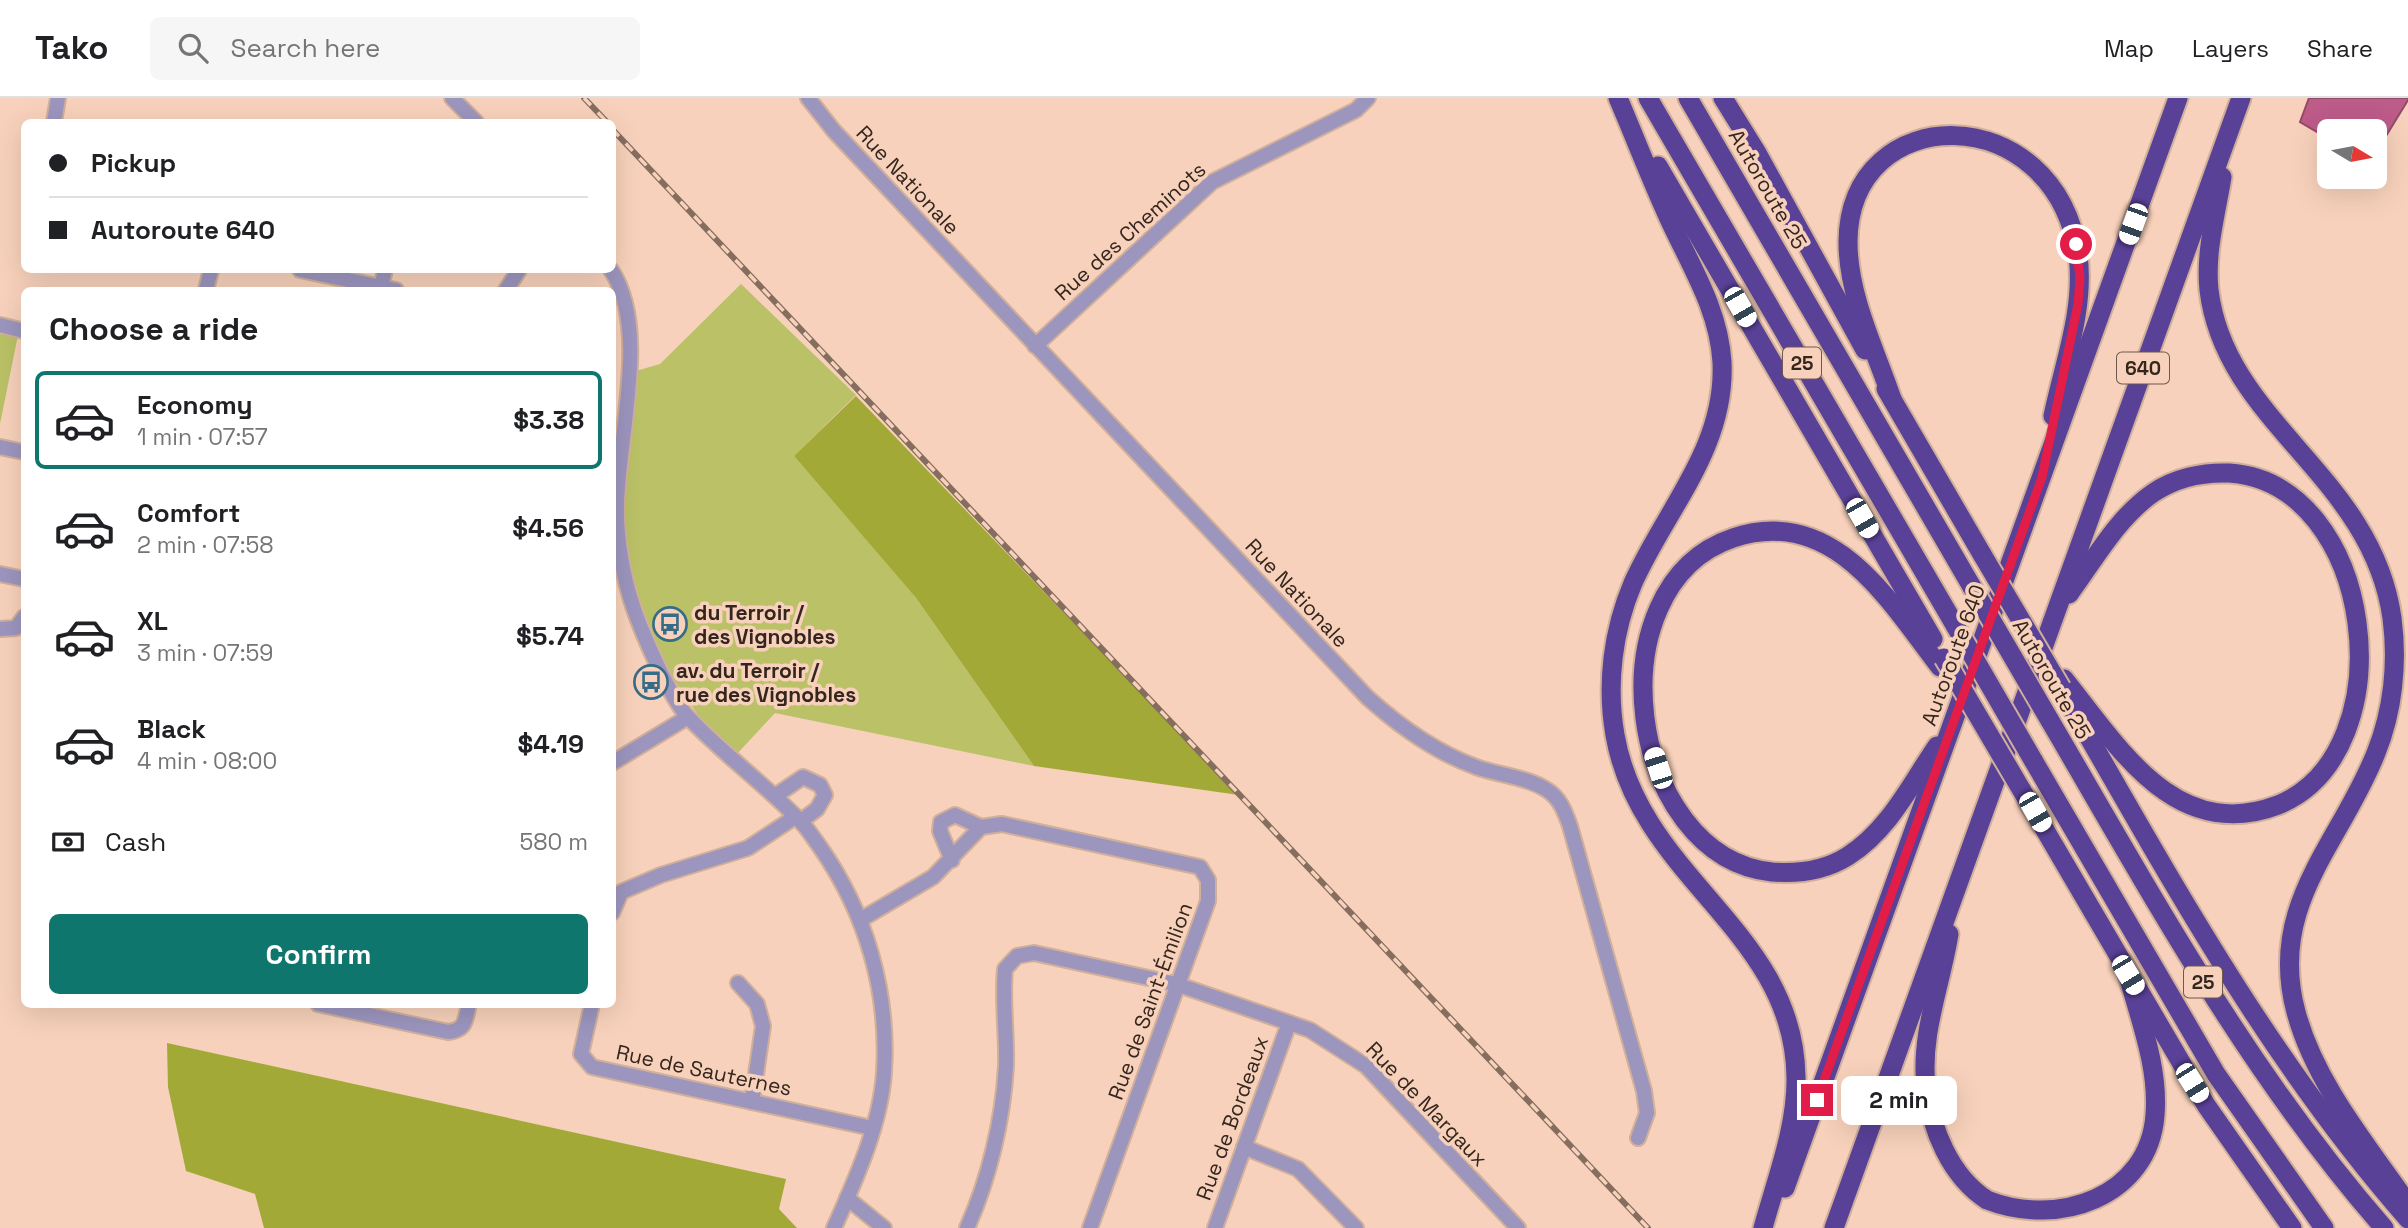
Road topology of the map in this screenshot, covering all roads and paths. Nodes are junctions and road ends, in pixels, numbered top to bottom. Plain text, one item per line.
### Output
1 (58, 98) edge
2 (452, 98) edge
3 (808, 98) edge
4 (1368, 98) edge
5 (1618, 98) edge
6 (1648, 98) edge
7 (1688, 98) edge
8 (1710, 98) edge
9 (1723, 98) edge
10 (2178, 98) edge
11 (2241, 98) edge
12 (54, 119) edge
13 (473, 119) edge
14 (2231, 125) junction
15 (314, 273) edge
16 (612, 273) edge
17 (379, 287) edge
18 (1830, 288) junction
19 (0, 326) edge
20 (21, 330) edge
21 (1035, 346) junction
22 (1892, 399) junction
23 (0, 447) edge
24 (21, 451) edge
25 (2042, 477) junction
26 (0, 574) edge
27 (21, 578) edge
28 (2056, 612) junction
29 (21, 621) edge
30 (0, 629) edge
31 (1942, 662) junction
32 (2063, 684) junction
33 (688, 717) junction
34 (1952, 724) junction
35 (616, 761) edge
36 (775, 796) junction
37 (798, 819) junction
38 (981, 827) junction
39 (952, 860) junction
40 (1956, 888) junction
41 (616, 904) edge
42 (860, 920) junction
43 (2128, 975) junction
44 (738, 984) dead end
45 (1176, 984) junction
46 (337, 1008) edge
47 (468, 1008) edge
48 (591, 1008) edge
49 (1289, 1023) junction
50 (752, 1102) junction
51 (872, 1128) junction
52 (1638, 1138) dead end
53 (1244, 1147) junction
54 (847, 1198) junction
55 (2408, 1204) edge
56 (2408, 1219) edge
57 (834, 1228) edge
58 (884, 1228) edge
59 (967, 1228) edge
60 (1090, 1228) edge
61 (1215, 1228) edge
62 (1356, 1228) edge
63 (1518, 1228) edge
64 (1763, 1228) edge
65 (1771, 1228) edge
66 (1834, 1228) edge
67 (2292, 1228) edge
68 (2324, 1228) edge
69 (2384, 1228) edge

1 - 12 street
2 - 13 street
3 - 21 street, Rue Nationale
4 - 21 street, Rue des Cheminots
5 - 31 highway
5 - 64 highway
6 - 68 highway, 25, bridge
7 - 69 highway, Autoroute 25 / 25, bridge
8 - 18 highway
9 - 18 highway
10 - 25 highway, Autoroute 640 / 640
11 - 14 highway, 640
14 - 28 highway, 640
14 - 55 highway
15 - 17 street
16 - 33 street
18 - 22 highway
19 - 20 street
21 - 52 street, Rue Nationale
22 - 25 highway
22 - 32 highway, bridge
23 - 24 street
25 - 34 highway, Autoroute 640 / 640
26 - 27 street
28 - 32 highway
28 - 40 highway, 640
29 - 30 street
31 - 34 highway
31 - 43 highway, bridge
32 - 56 highway
33 - 35 street
33 - 36 street
34 - 65 highway, Autoroute 640 / 640
36 - 37 street
36 - 37 street
37 - 41 street
37 - 42 street
38 - 39 street
38 - 39 street
38 - 45 street, Rue de Saint-Émilion
39 - 42 street
40 - 43 highway
40 - 66 highway, 640
42 - 51 street
43 - 67 highway
44 - 50 street
45 - 49 street, Rue de Margaux
45 - 59 street, Rue de Margaux
45 - 60 street, Rue de Saint-Émilion
46 - 47 street
48 - 50 street, Rue de Sauternes
49 - 53 street, Rue de Bordeaux
49 - 63 street, Rue de Margaux
50 - 51 street, Rue de Sauternes
51 - 54 street
53 - 61 street, Rue de Bordeaux
53 - 62 street
54 - 57 street
54 - 58 street

